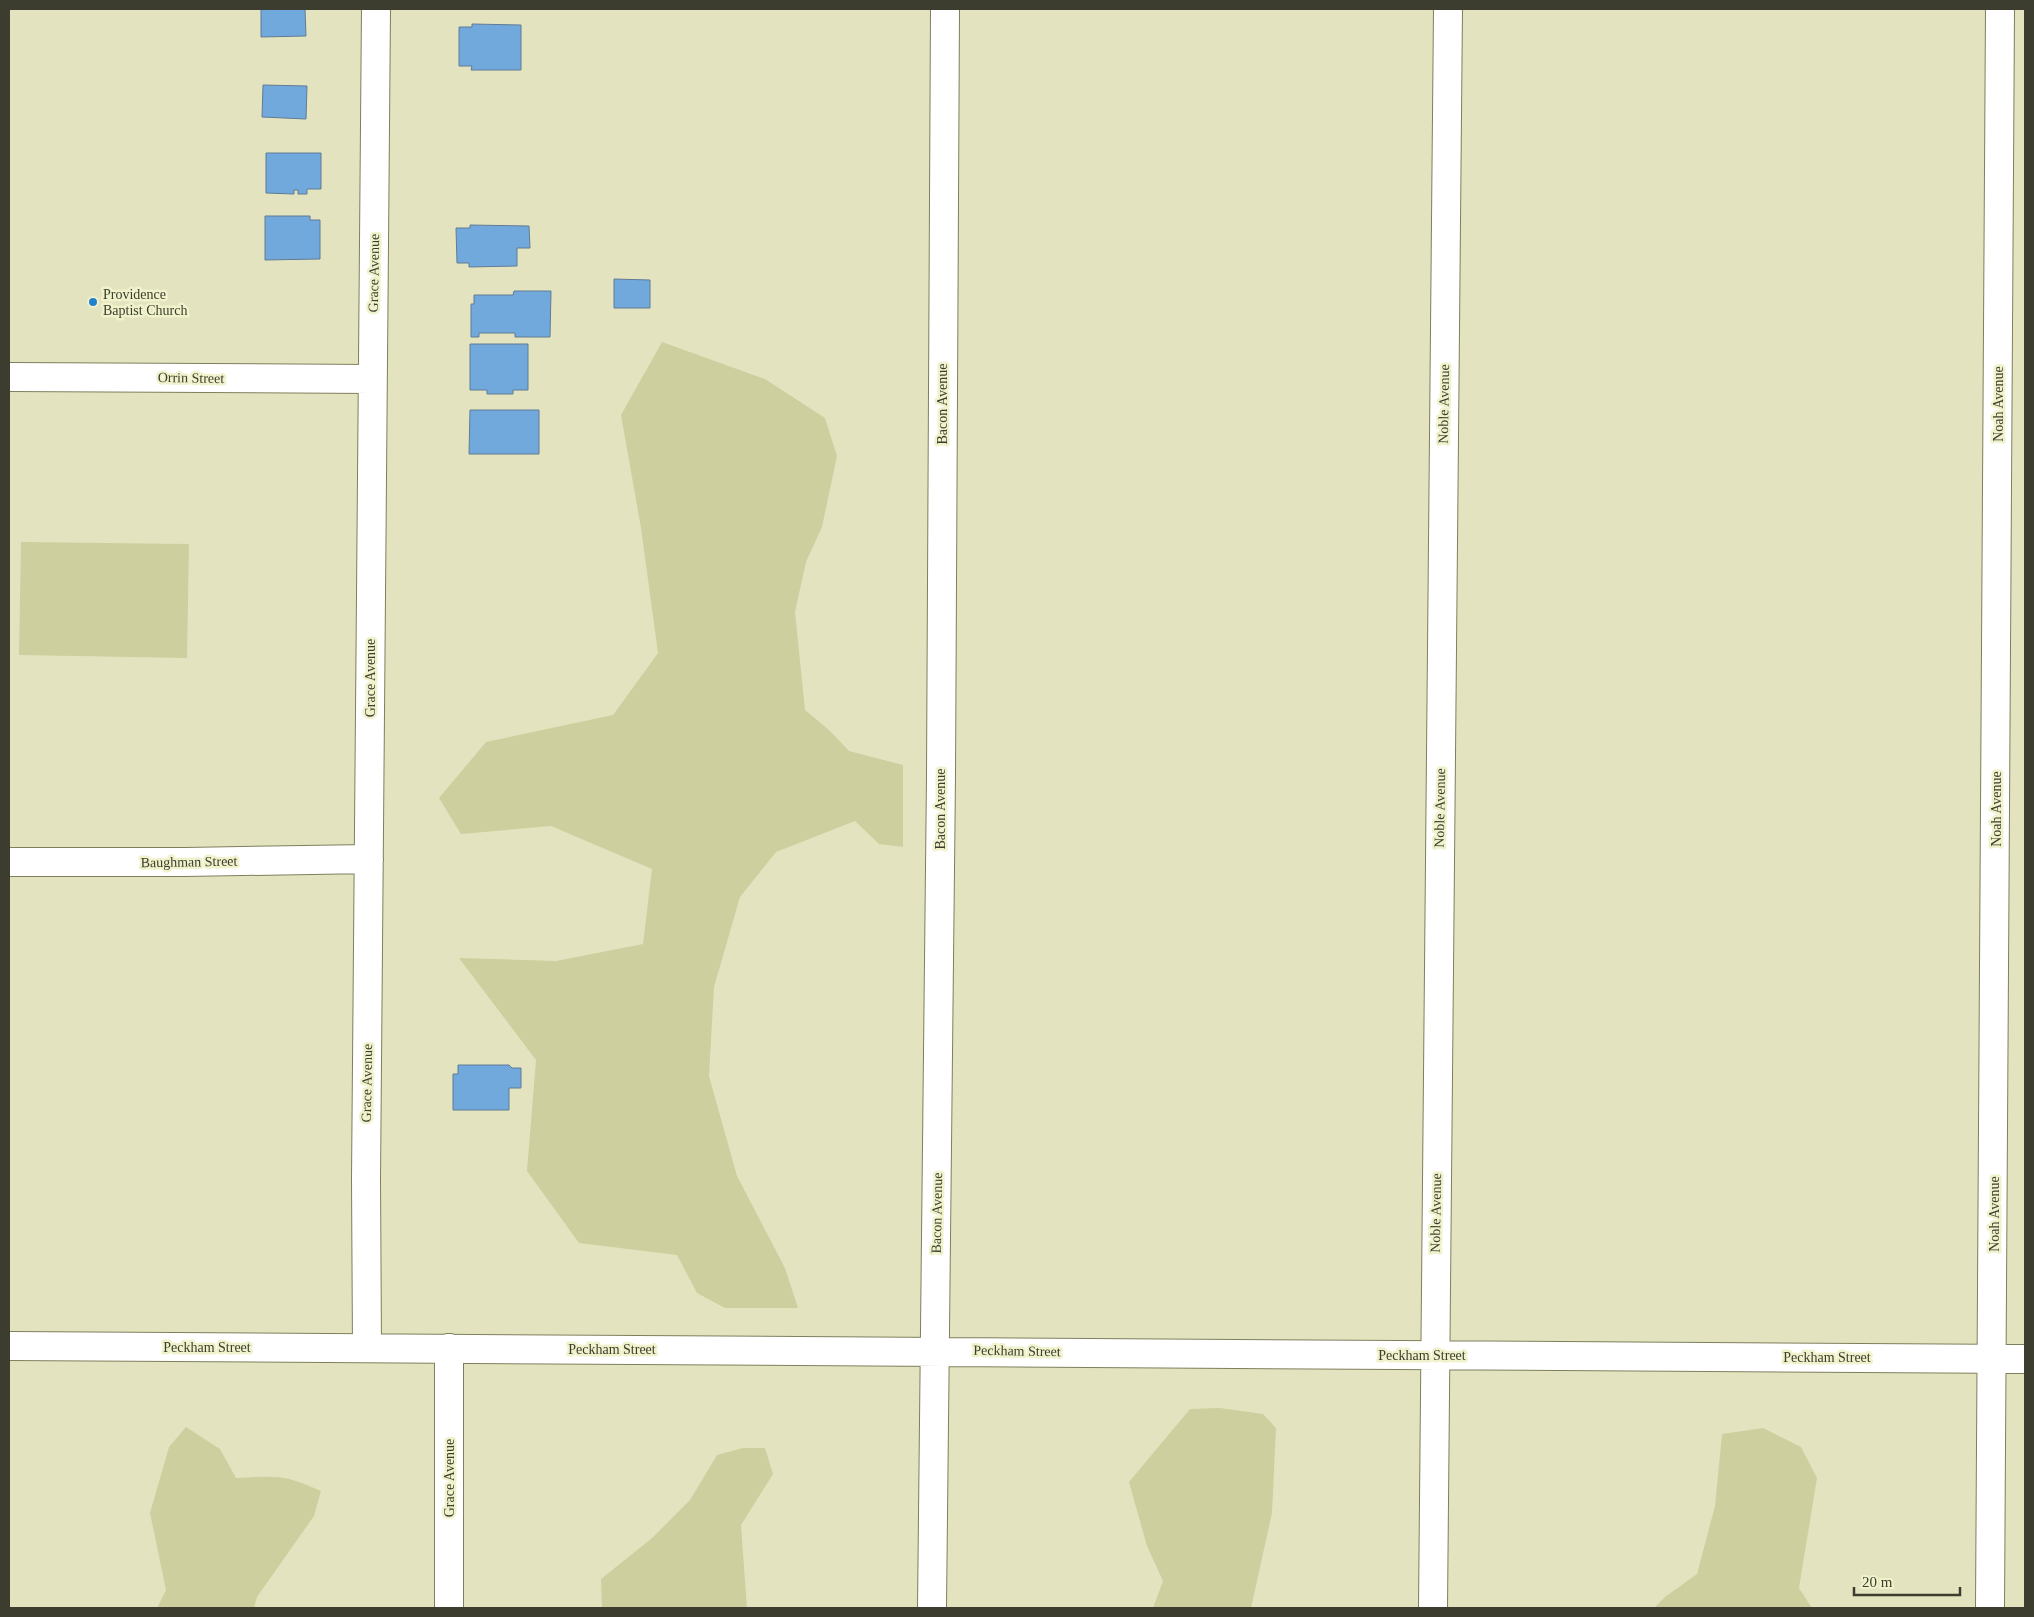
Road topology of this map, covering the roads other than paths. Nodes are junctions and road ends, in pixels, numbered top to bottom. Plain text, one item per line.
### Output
1 (376, 9) edge
2 (945, 9) edge
3 (1448, 9) edge
4 (2000, 9) edge
5 (9, 377) edge
6 (372, 379) junction
7 (369, 859) junction
8 (9, 862) edge
9 (9, 1346) edge
10 (367, 1347) junction
11 (450, 1348) junction
12 (935, 1350) junction
13 (1435, 1355) junction
14 (1993, 1358) junction
15 (2025, 1359) edge
16 (449, 1608) edge
17 (932, 1608) edge
18 (1432, 1608) edge
19 (1990, 1608) edge

1 - 6 street, Grace Avenue
2 - 12 street, Bacon Avenue
3 - 13 street, Noble Avenue
4 - 14 street, Noah Avenue
5 - 6 street, Orrin Street
6 - 7 street, Grace Avenue
7 - 8 street, Baughman Street
7 - 10 street, Grace Avenue
9 - 10 street, Peckham Street
10 - 11 street, Peckham Street
11 - 12 street, Peckham Street
11 - 16 street, Grace Avenue
12 - 13 street, Peckham Street
12 - 17 street, Bacon Avenue
13 - 14 street, Peckham Street
13 - 18 street, Noble Avenue
14 - 15 street, Peckham Street
14 - 19 street, Noah Avenue

